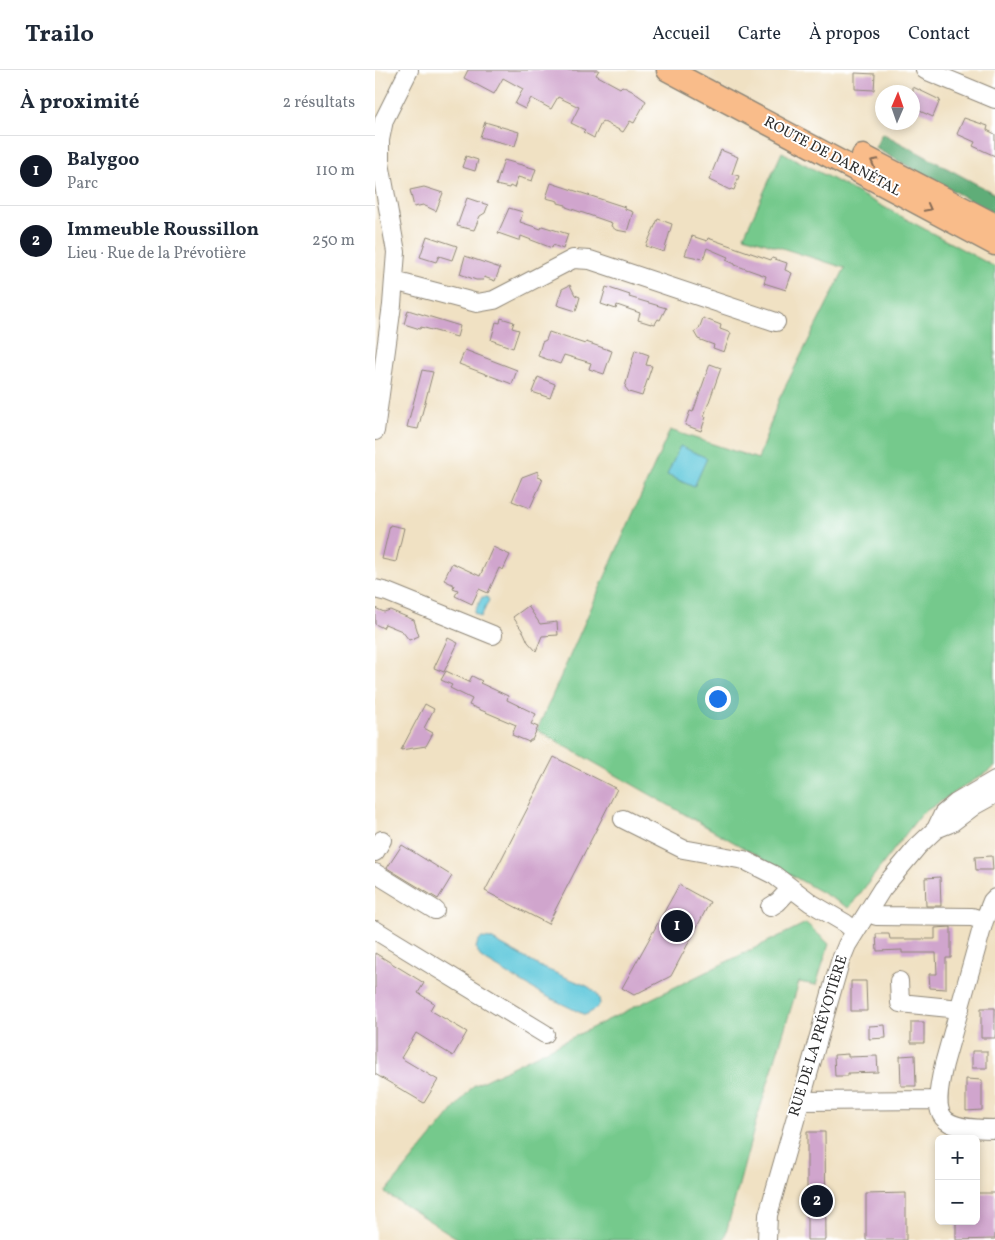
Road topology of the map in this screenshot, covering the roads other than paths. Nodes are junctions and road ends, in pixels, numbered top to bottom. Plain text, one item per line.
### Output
1 (409, 70) edge
2 (668, 70) edge
3 (699, 70) edge
4 (925, 70) edge
5 (995, 99) edge
6 (379, 118) edge
7 (995, 225) edge
8 (995, 244) edge
9 (394, 281) junction
10 (776, 322) dead end
11 (375, 431) edge
12 (375, 589) edge
13 (493, 635) dead end
14 (995, 780) edge
15 (995, 794) edge
16 (623, 819) dead end
17 (936, 830) junction
18 (375, 873) edge
19 (791, 888) junction
20 (995, 898) edge
21 (770, 907) dead end
22 (435, 910) dead end
23 (876, 916) dead end
24 (984, 921) junction
25 (375, 930) edge
26 (855, 931) junction
27 (899, 981) dead end
28 (959, 1009) junction
29 (545, 1034) dead end
30 (938, 1100) junction
31 (799, 1101) junction
32 (995, 1129) edge
33 (767, 1240) edge

1 - 6 street
2 -> 8 main road, ROUTE DE DARNÉTAL
7 -> 3 main road, ROUTE DE DARNÉTAL
4 - 5 street
6 - 9 street
9 - 10 street
9 - 11 street
12 - 13 street
14 - 17 street, RUE DE LA PRÉVOTIÈRE
15 - 17 street, RUE DE LA PRÉVOTIÈRE
16 - 19 street
17 - 26 street, RUE DE LA PRÉVOTIÈRE
18 - 22 street
19 - 21 street
19 - 26 street
20 - 24 street
23 - 24 street
24 - 28 street
25 - 29 street
26 - 31 street, RUE DE LA PRÉVOTIÈRE
27 - 28 street
28 - 30 street
30 - 31 street
30 - 32 street
31 - 33 street, RUE DE LA PRÉVOTIÈRE

